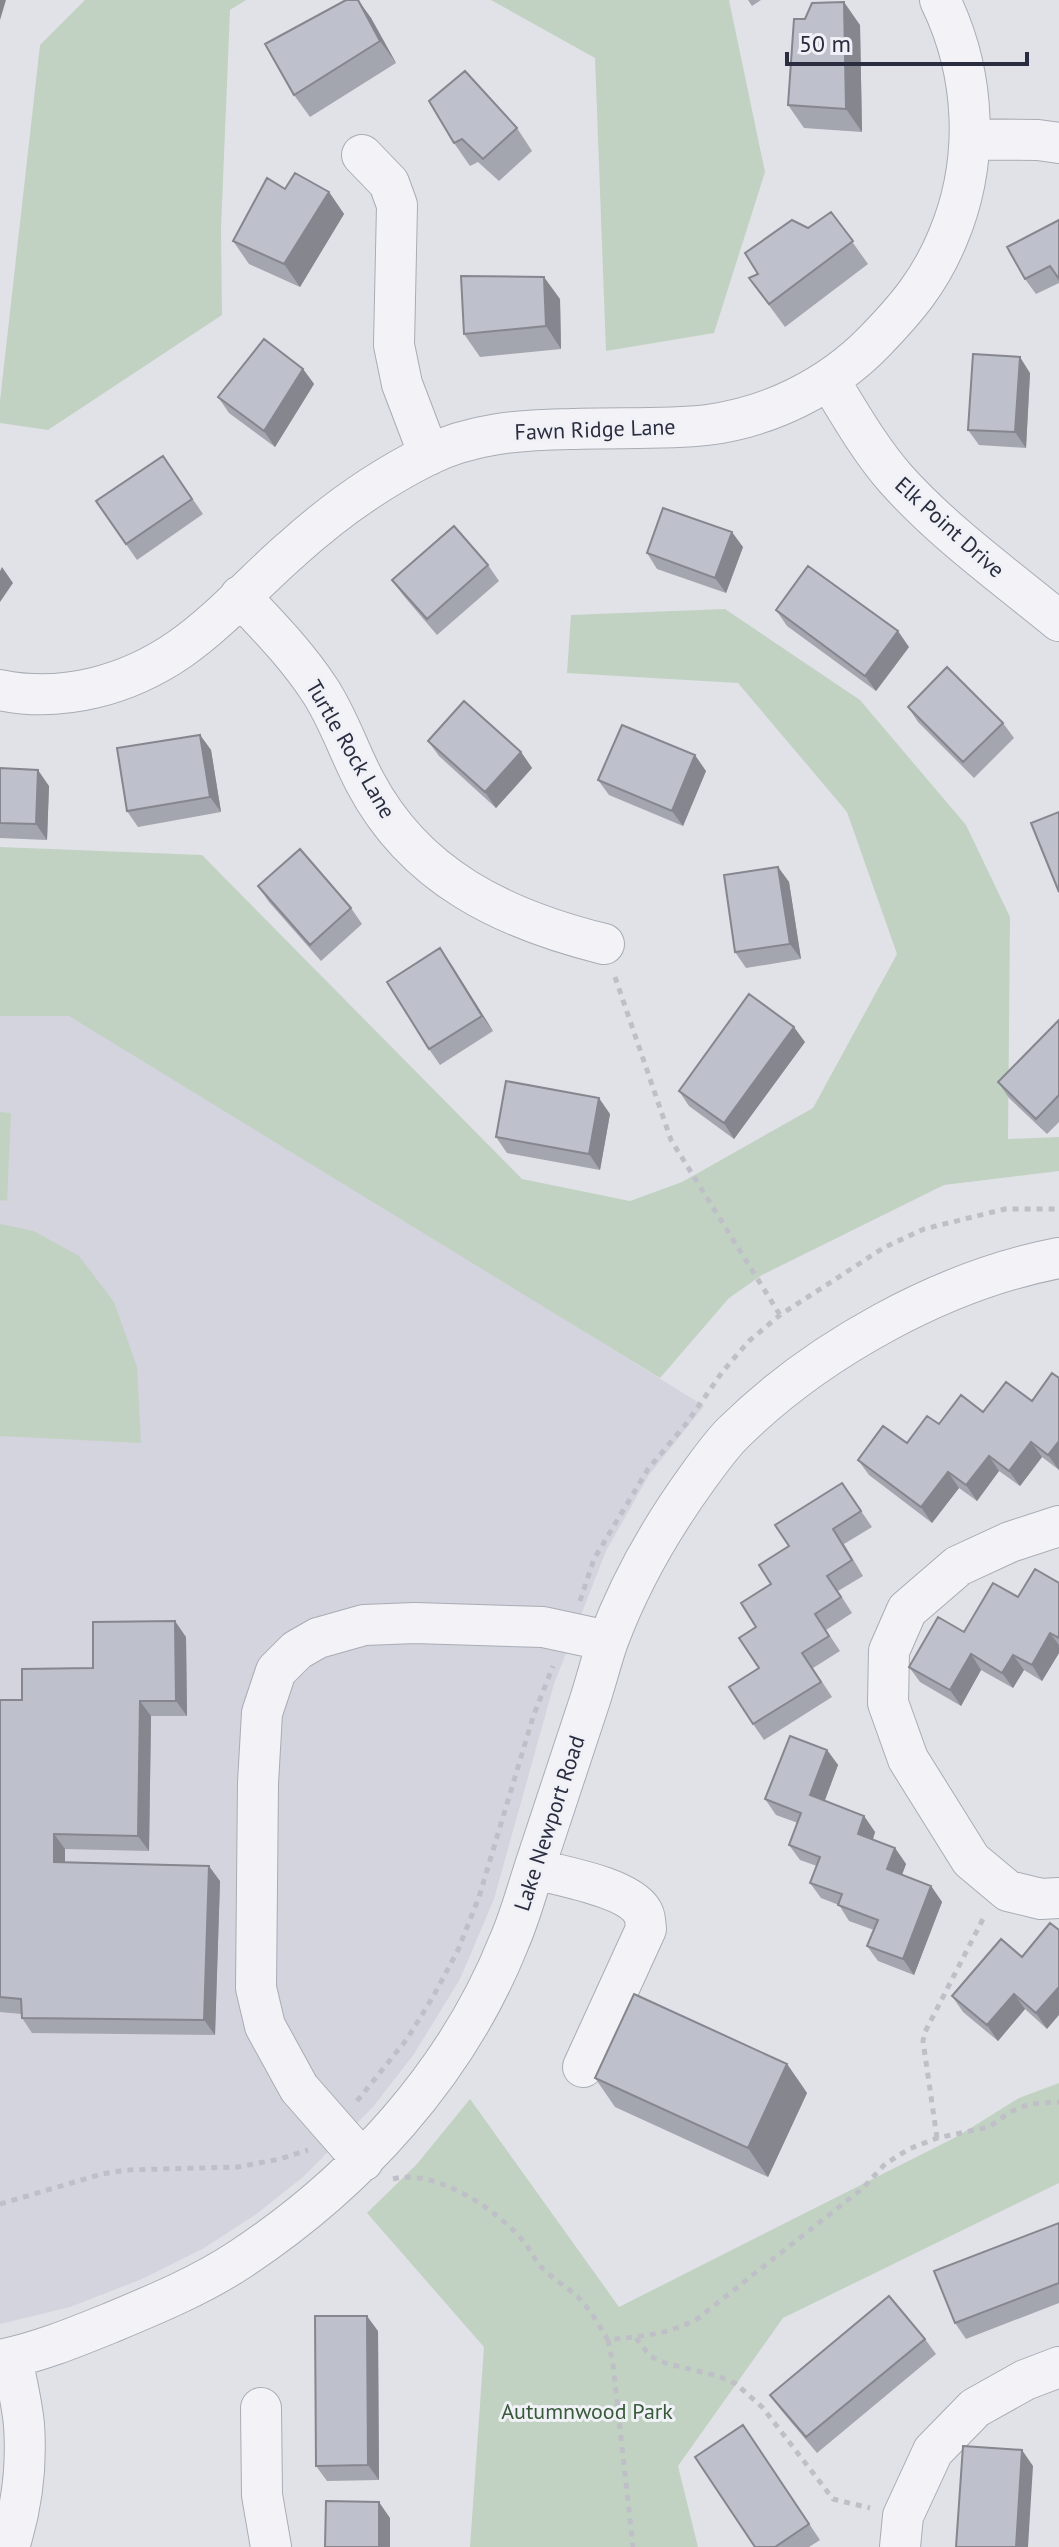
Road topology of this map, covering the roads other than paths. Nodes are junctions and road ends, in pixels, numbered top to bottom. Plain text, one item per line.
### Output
1 (940, 0) edge
2 (971, 139) junction
3 (1059, 143) edge
4 (362, 155) dead end
5 (829, 380) junction
6 (429, 455) junction
7 (240, 596) junction
8 (1059, 621) edge
9 (0, 690) edge
10 (604, 944) road end
11 (1059, 1258) edge
12 (1059, 1526) edge
13 (608, 1641) junction
14 (534, 1869) junction
15 (1059, 1898) edge
16 (583, 2067) dead end
17 (374, 2171) junction
18 (6, 2359) edge
19 (1059, 2367) edge
20 (261, 2408) dead end
21 (901, 2532) edge
22 (9, 2547) edge
23 (271, 2547) edge

1 - 2 street, Fawn Ridge Lane
2 - 3 street
2 - 5 street, Fawn Ridge Lane
4 - 6 street
5 - 6 street, Fawn Ridge Lane
5 - 8 street, Elk Point Drive
6 - 7 street, Fawn Ridge Lane
7 - 9 street, Fawn Ridge Lane
7 - 10 street, Turtle Rock Lane
11 - 13 street, Lake Newport Road
12 - 15 street
13 - 14 street, Lake Newport Road
13 - 17 street
14 - 16 street
14 - 17 street, Lake Newport Road
17 - 18 street, Lake Newport Road
18 - 22 street
19 - 21 street
20 - 23 street

